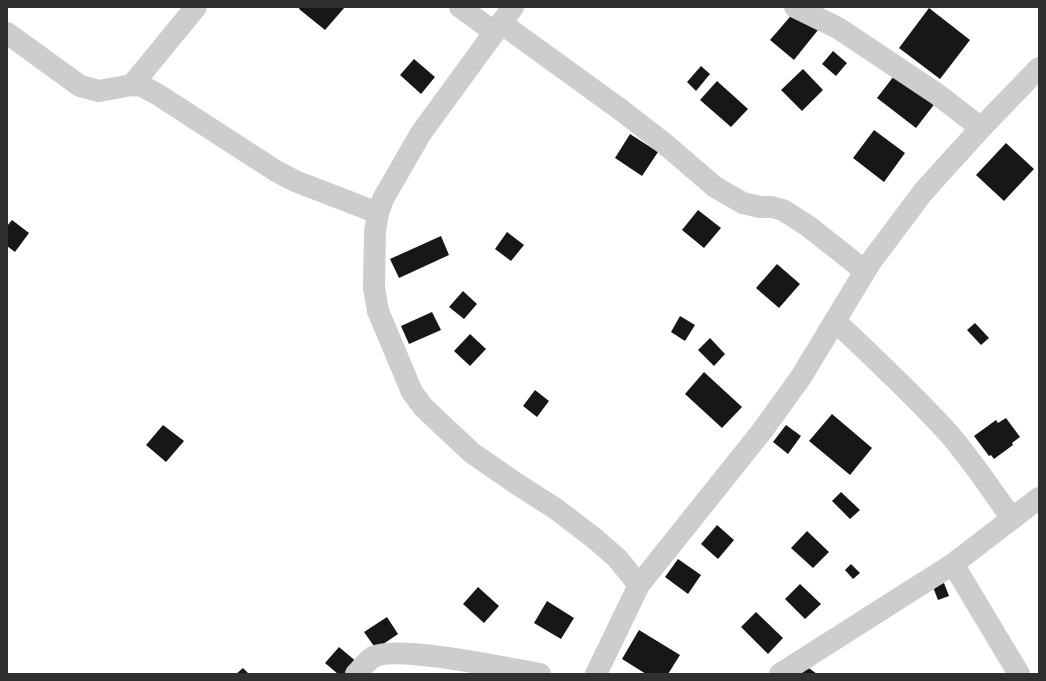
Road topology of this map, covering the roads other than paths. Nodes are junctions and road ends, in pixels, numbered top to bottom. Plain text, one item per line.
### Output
1 (196, 7) edge
2 (460, 7) edge
3 (794, 7) edge
4 (503, 20) edge
5 (7, 33) edge
6 (1039, 68) edge
7 (132, 85) junction
8 (981, 128) junction
9 (378, 213) junction
10 (865, 271) junction
11 (835, 321) junction
12 (1039, 498) edge
13 (1012, 518) junction
14 (953, 564) junction
15 (639, 585) junction
16 (356, 674) edge
17 (540, 674) edge
18 (596, 674) edge
19 (780, 674) edge
20 (1019, 674) edge

1 - 7 street
2 - 4 street
3 - 8 street
4 - 9 street
4 - 10 street
5 - 7 street
6 - 8 street
7 - 9 street
8 - 10 street
9 - 15 street
10 - 11 street
11 - 13 street
11 - 15 street
12 - 13 street
13 - 14 street
14 - 19 street
14 - 20 street
15 - 18 street
16 - 17 street

